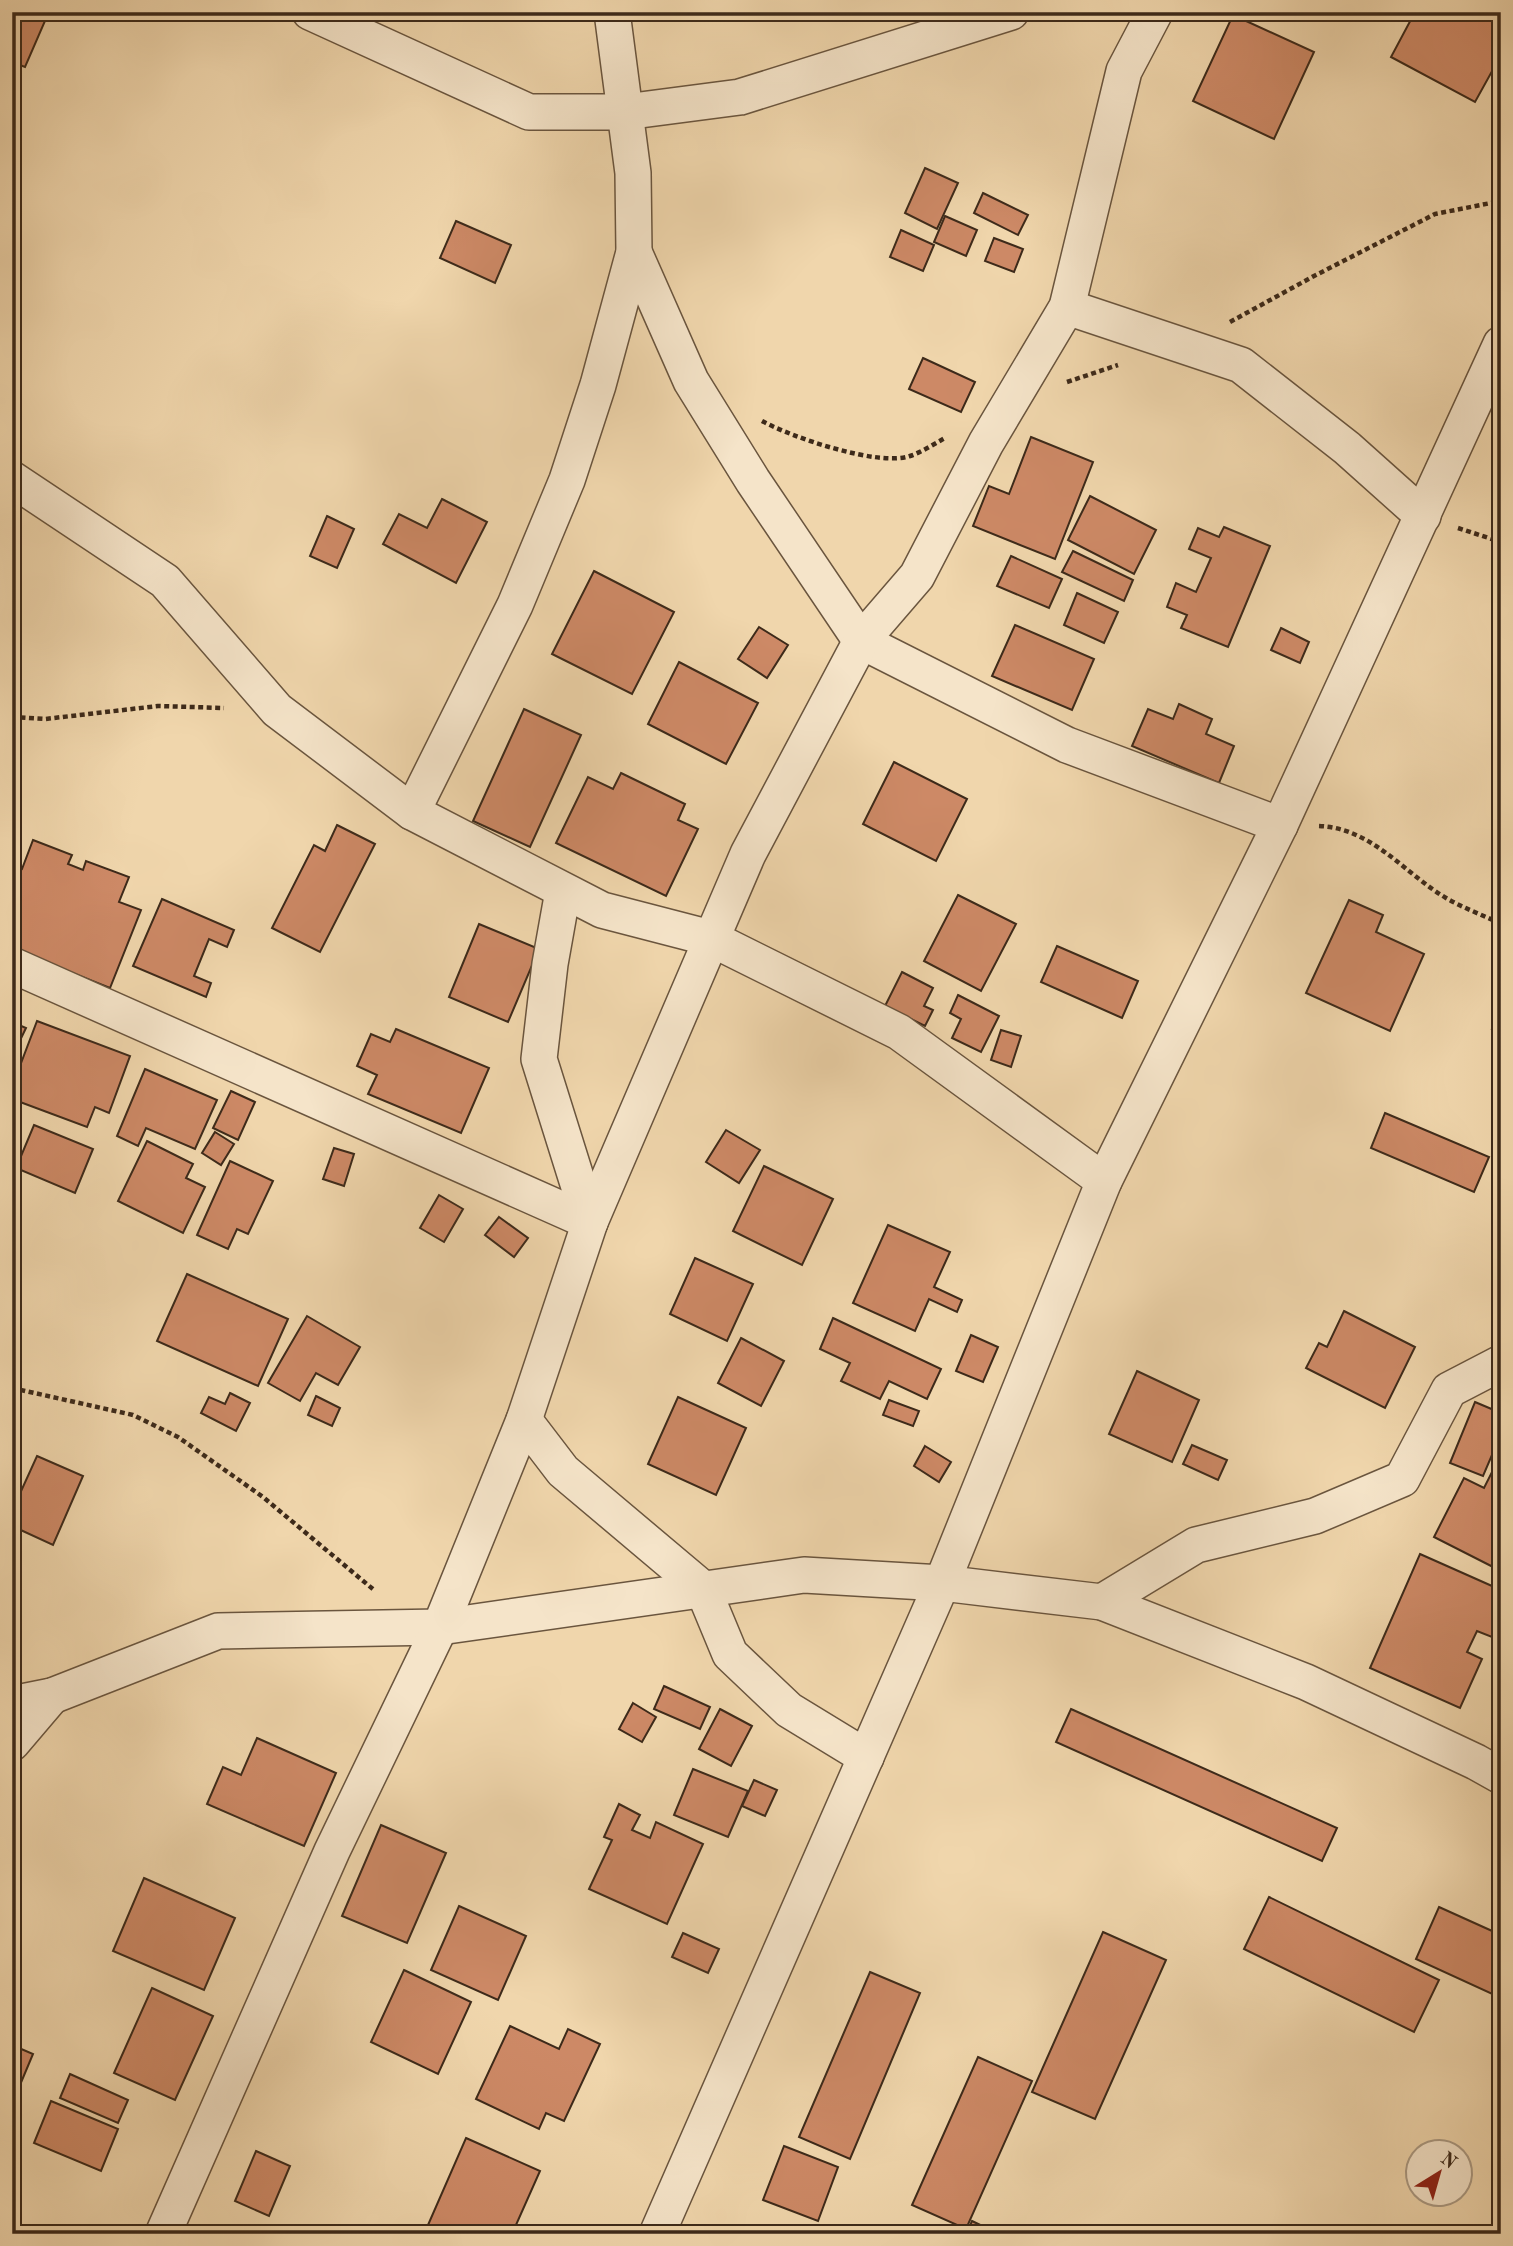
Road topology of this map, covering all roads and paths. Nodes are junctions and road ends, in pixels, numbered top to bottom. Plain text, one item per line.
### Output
1 (310, 12) edge
2 (612, 12) edge
3 (1011, 12) edge
4 (1155, 12) edge
5 (625, 111) junction
6 (634, 252) junction
7 (1067, 307) junction
8 (1501, 344) edge
9 (12, 479) edge
10 (1423, 516) junction
11 (1501, 542) edge
12 (861, 641) junction
13 (277, 710) junction
14 (12, 717) edge
15 (412, 812) junction
16 (1280, 825) junction
17 (563, 891) junction
18 (1501, 924) edge
19 (710, 938) junction
20 (12, 965) edge
21 (1104, 1181) junction
22 (590, 1222) junction
23 (1501, 1363) edge
24 (12, 1388) edge
25 (524, 1420) junction
26 (942, 1583) junction
27 (703, 1589) junction
28 (1102, 1602) junction
29 (430, 1628) junction
30 (52, 1696) junction
31 (12, 1704) edge
32 (12, 1743) edge
33 (866, 1756) junction
34 (1501, 1776) edge
35 (163, 2234) edge
36 (657, 2234) edge

1 - 5 street
2 - 5 street
3 - 5 street
4 - 7 street
5 - 6 street
6 - 12 street
6 - 15 street
7 - 10 street
7 - 12 street
8 - 10 street
9 - 13 street
10 - 11 path
10 - 16 street
12 - 16 street
12 - 19 street
13 - 14 path
13 - 15 street
15 - 17 street
16 - 18 path
16 - 21 street
17 - 19 street
17 - 22 street
19 - 21 street
19 - 22 street
20 - 22 street
21 - 26 street
22 - 25 street
23 - 28 street
24 - 29 path
25 - 27 street
25 - 29 street
26 - 27 street
26 - 28 street
26 - 33 street
27 - 29 street
27 - 33 street
28 - 34 street
29 - 30 street
29 - 35 street
30 - 31 street
30 - 32 street
33 - 36 street

